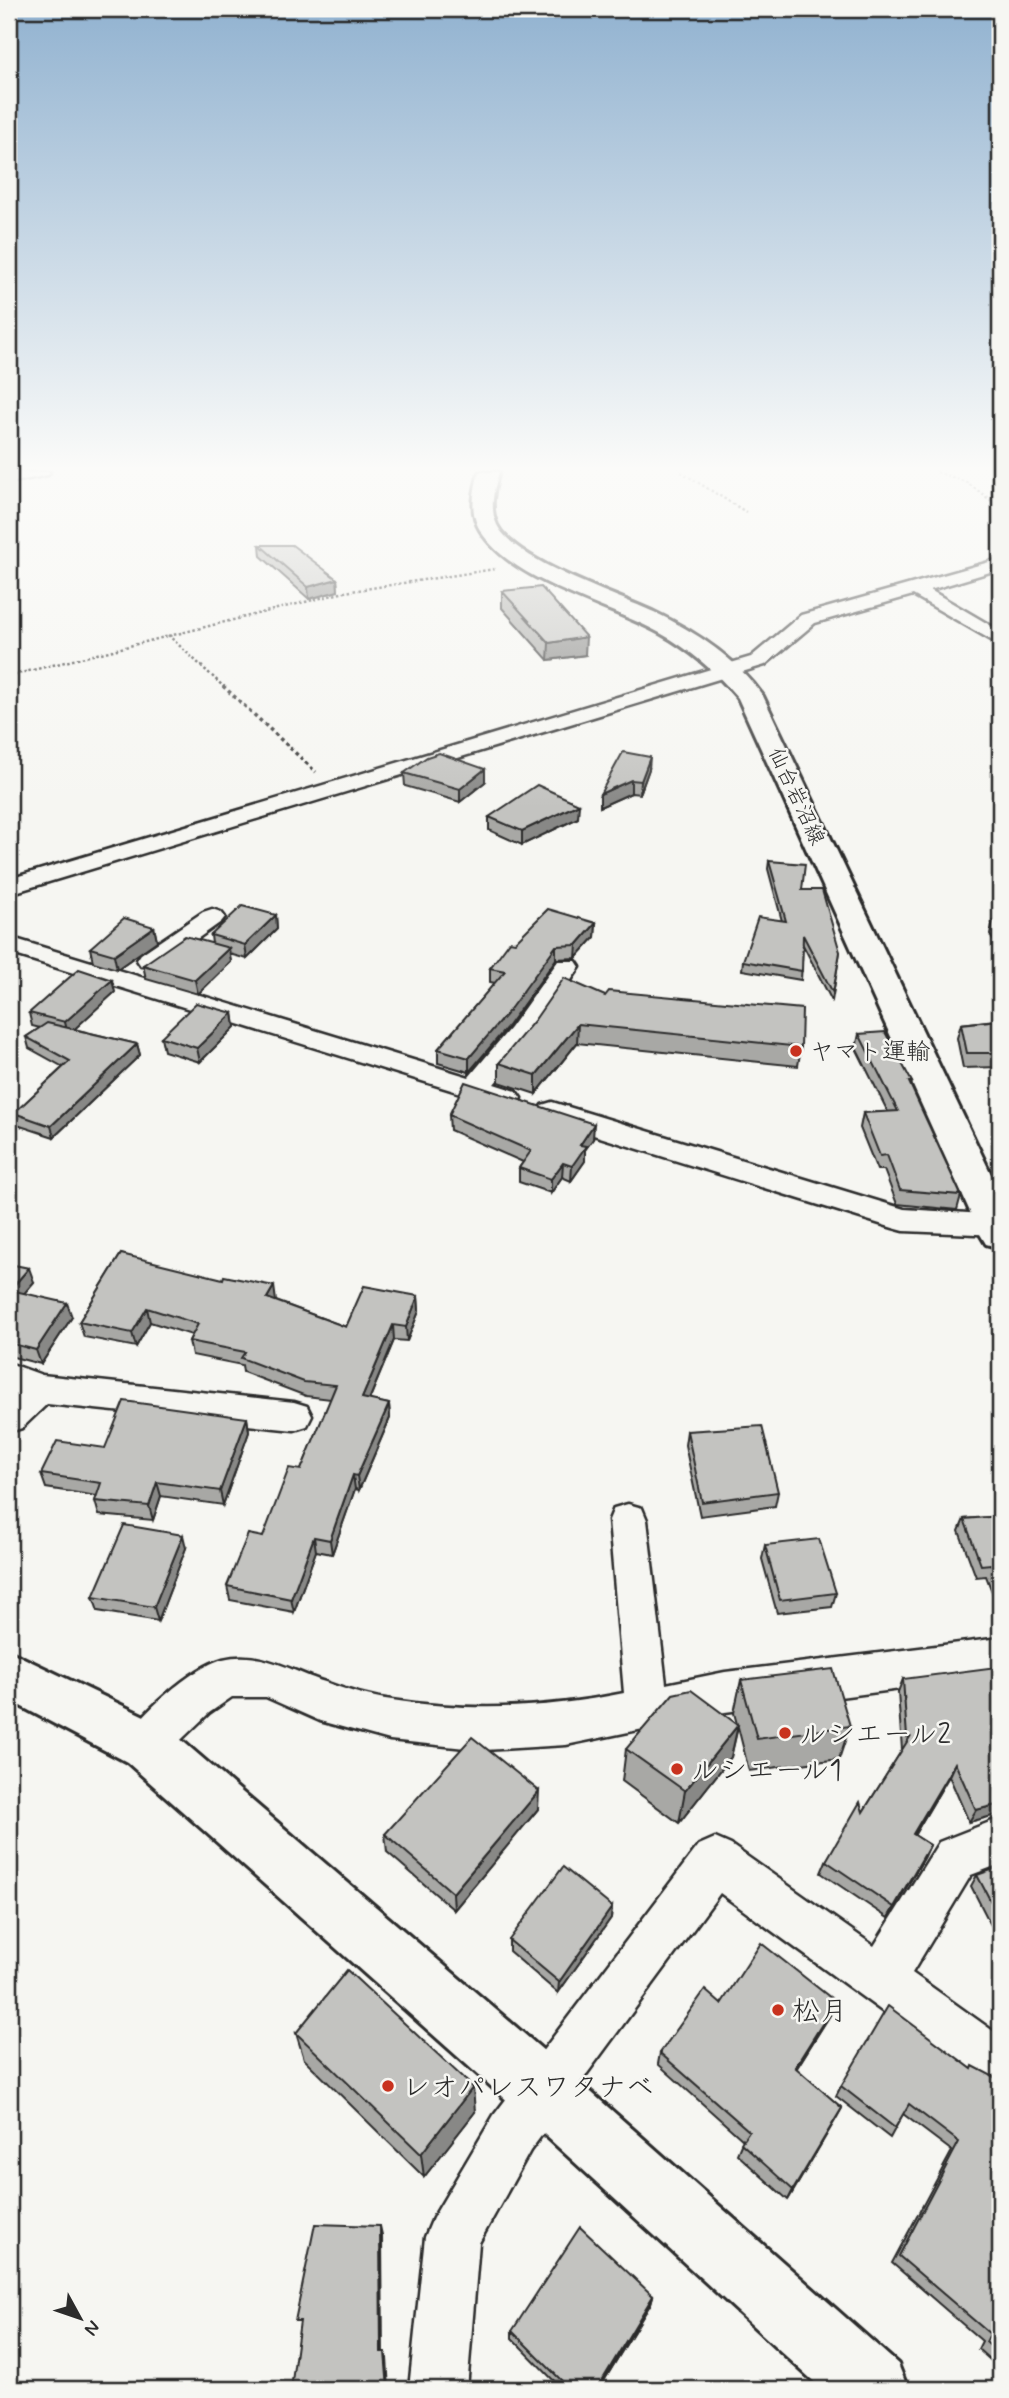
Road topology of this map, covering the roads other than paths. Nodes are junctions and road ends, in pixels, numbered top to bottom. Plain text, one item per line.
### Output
1 (575, 584) edge
2 (933, 584) edge
3 (916, 589) junction
4 (1000, 639) edge
5 (730, 670) junction
6 (9, 887) edge
7 (212, 917) dead end
8 (9, 945) edge
9 (567, 967) dead end
10 (121, 982) junction
11 (475, 1088) junction
12 (998, 1230) edge
13 (24, 1383) edge
14 (294, 1416) dead end
15 (9, 1418) edge
16 (628, 1520) dead end
17 (999, 1660) edge
18 (9, 1674) edge
19 (648, 1708) junction
20 (146, 1744) junction
21 (1000, 1841) edge
22 (881, 1979) junction
23 (1000, 2066) edge
24 (543, 2091) junction
25 (438, 2389) edge
26 (873, 2389) edge

1 - 5 main road, 仙台岩沼線
2 - 3 street
3 - 4 street
3 - 5 street
5 - 6 street
5 - 12 main road, 仙台岩沼線
7 - 10 street
8 - 10 street
9 - 11 street
10 - 11 street
11 - 12 street
13 - 14 street
13 - 15 street
16 - 19 street
17 - 19 street
18 - 20 main road
19 - 20 street
20 - 24 main road
21 - 22 street
22 - 23 street
22 - 24 street
24 - 25 street
24 - 26 main road

